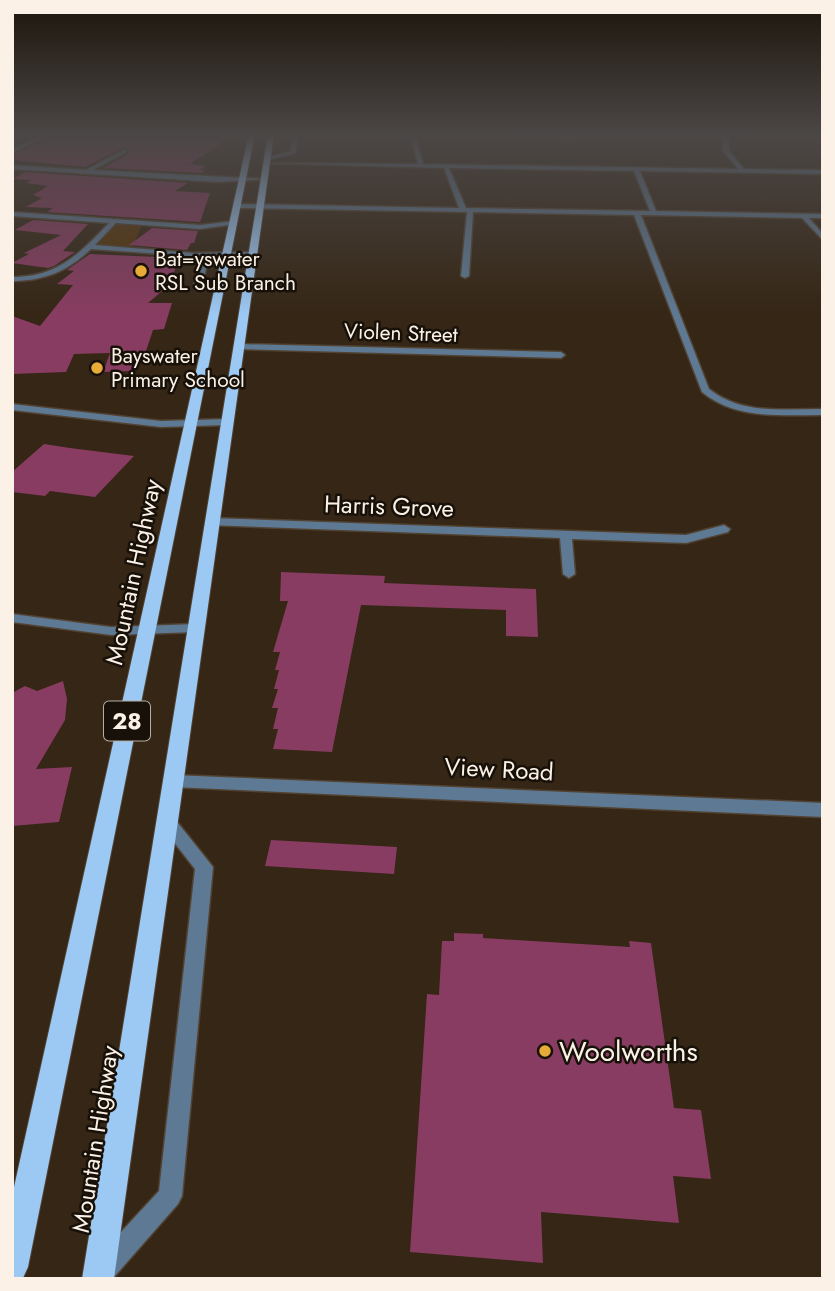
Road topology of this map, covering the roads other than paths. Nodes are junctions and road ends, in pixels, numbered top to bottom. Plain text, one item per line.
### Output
1 (240, 194) edge
2 (263, 194) edge
3 (460, 194) edge
4 (646, 194) edge
5 (261, 206) junction
6 (467, 209) junction
7 (636, 213) junction
8 (654, 213) junction
9 (12, 214) edge
10 (236, 215) junction
11 (803, 215) junction
12 (823, 216) edge
13 (114, 221) junction
14 (823, 238) edge
15 (91, 247) junction
16 (253, 254) junction
17 (206, 255) junction
18 (227, 255) junction
19 (465, 276) dead end
20 (12, 279) edge
21 (198, 285) dead end
22 (239, 347) junction
23 (561, 355) dead end
24 (12, 407) edge
25 (823, 412) edge
26 (227, 422) junction
27 (190, 424) junction
28 (211, 522) junction
29 (724, 529) dead end
30 (566, 534) junction
31 (569, 574) dead end
32 (12, 618) edge
33 (196, 628) junction
34 (146, 630) junction
35 (173, 781) junction
36 (823, 810) edge
37 (168, 823) junction
38 (12, 1267) edge
39 (98, 1277) edge

1 - 10 main road, Mountain Highway / 28
2 - 5 main road, Mountain Highway / 28
3 - 6 street
4 - 8 street
5 - 6 street
5 - 10 street
5 - 16 main road, Mountain Highway / 28
6 - 7 street
6 - 19 street
7 - 8 street
7 - 25 street
8 - 11 street
9 - 13 street
10 - 13 street
10 - 18 main road, Mountain Highway / 28
11 - 12 street
11 - 14 street
13 - 15 street
15 - 17 street
15 - 20 street
16 - 18 street
16 - 22 main road, Mountain Highway / 28
17 - 18 street
17 - 21 street
18 - 27 main road, Mountain Highway / 28
22 - 23 street, Violen Street
22 - 26 main road, Mountain Highway / 28
24 - 27 street
26 - 27 street
26 - 28 main road, Mountain Highway / 28
27 - 34 main road, Mountain Highway / 28
28 - 30 street, Harris Grove
28 - 33 main road, Mountain Highway / 28
29 - 30 street, Harris Grove
30 - 31 street
32 - 34 street
33 - 34 street
33 - 35 main road, Mountain Highway / 28
34 - 38 main road, Mountain Highway / 28
35 - 36 street, View Road
35 - 37 main road, Mountain Highway / 28
37 - 39 main road, Mountain Highway / 28
37 - 39 street

